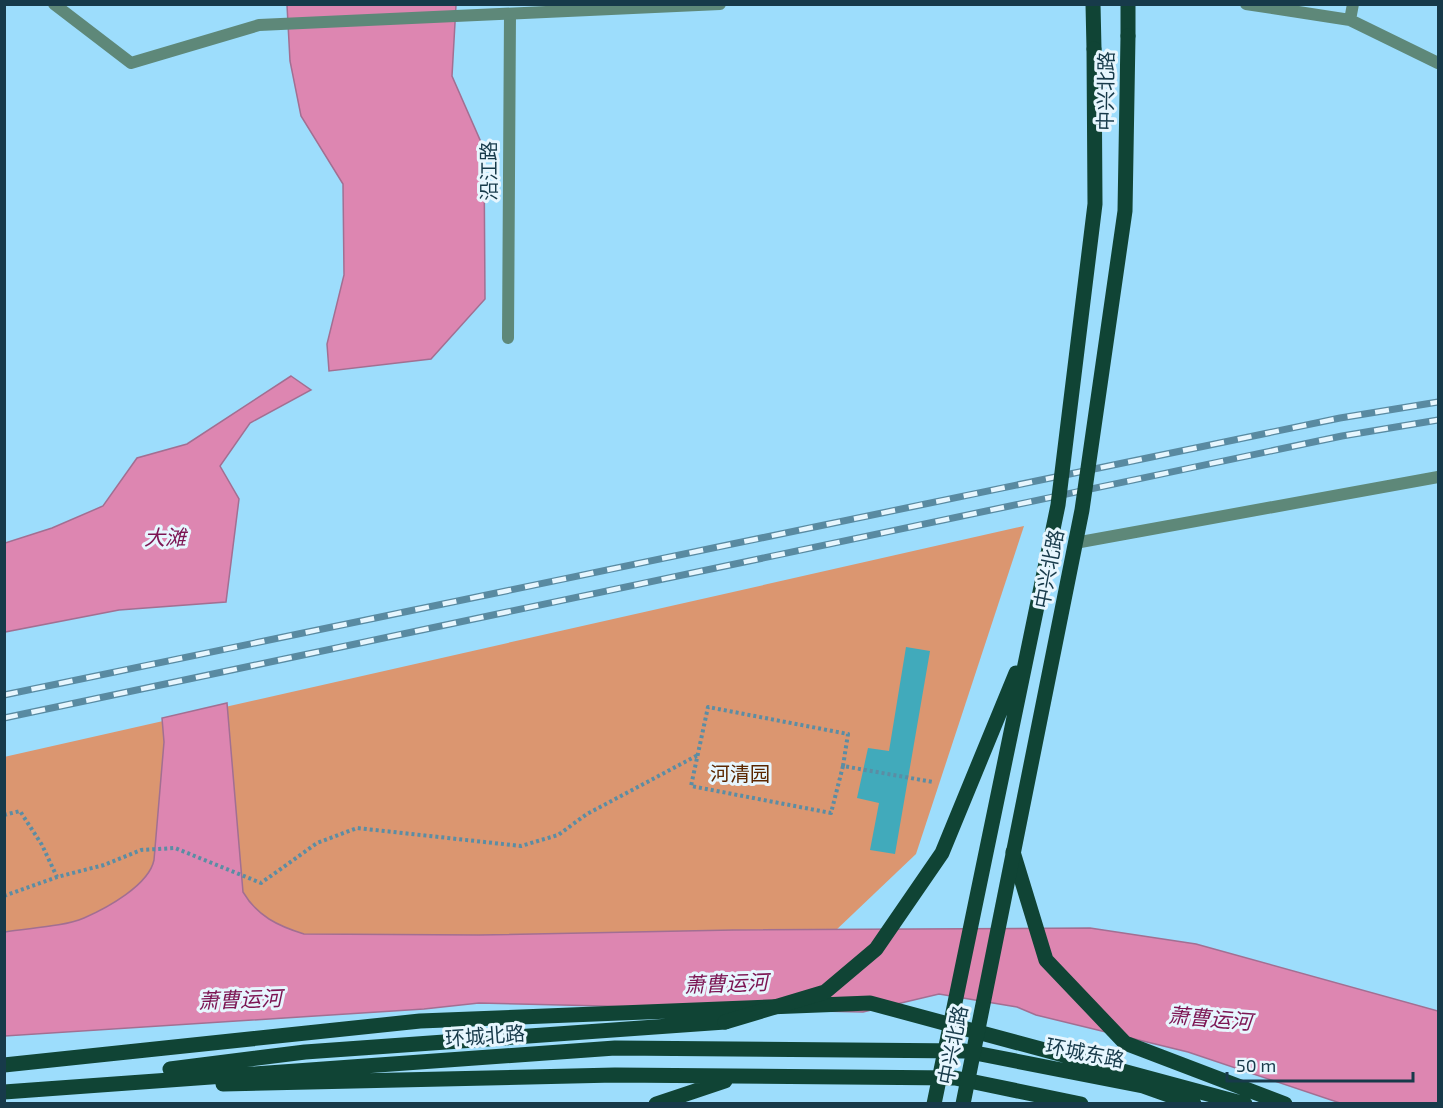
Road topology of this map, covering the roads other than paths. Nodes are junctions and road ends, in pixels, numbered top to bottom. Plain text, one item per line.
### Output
1 (54, 4) edge
2 (720, 4) edge
3 (1093, 4) edge
4 (1128, 4) edge
5 (1246, 4) edge
6 (1353, 4) edge
7 (510, 9) edge
8 (1350, 20) junction
9 (1438, 63) edge
10 (508, 338) dead end
11 (1438, 477) edge
12 (1075, 543) junction
13 (1030, 640) junction
14 (1013, 852) junction
15 (965, 1051) joint
16 (4, 1065) edge
17 (738, 1076) junction
18 (7, 1091) edge
19 (656, 1104) edge
20 (934, 1104) edge
21 (963, 1104) edge
22 (1081, 1104) edge
23 (1194, 1104) edge
24 (1245, 1104) edge
25 (1285, 1104) edge

1 - 7 street
2 - 7 street
3 - 13 main road, 中兴北路, bridge
4 - 12 main road, 中兴北路, bridge
5 - 8 street
6 - 8 street
7 - 10 street, 沿江路
8 - 9 street
11 - 12 street
12 - 14 main road, 中兴北路, bridge
13 - 18 main road, bridge
13 - 20 main road, 中兴北路, bridge
14 - 21 main road, 中兴北路, bridge
14 - 25 main road
15 - 18 main road, 环城北路
15 - 23 main road, 环城东路
16 - 24 main road
17 - 18 main road, 环城北路
17 - 19 main road
17 - 22 main road, 环城北路

